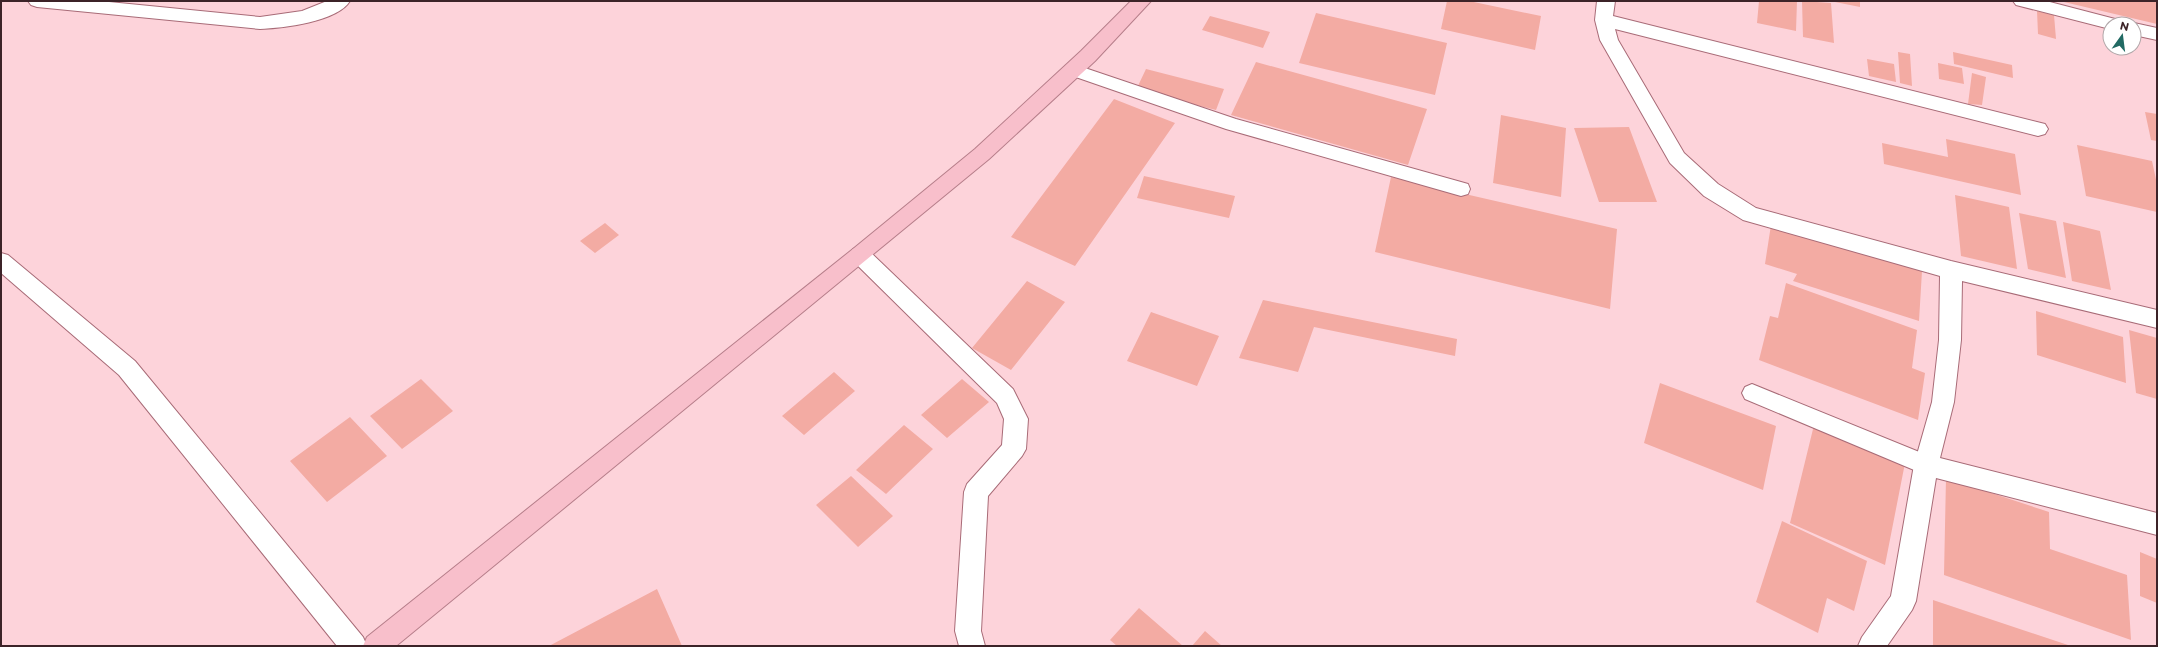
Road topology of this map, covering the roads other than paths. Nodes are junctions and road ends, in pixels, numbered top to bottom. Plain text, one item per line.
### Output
1 (37, 1) edge
2 (341, 1) edge
3 (1142, 1) edge
4 (2022, 1) edge
5 (2045, 4) edge
6 (1605, 10) edge
7 (2102, 21) edge
8 (2142, 31) edge
9 (2157, 34) edge
10 (1073, 70) junction
11 (2038, 130) dead end
12 (1461, 189) dead end
13 (860, 255) junction
14 (1, 261) edge
15 (1951, 270) junction
16 (2157, 319) edge
17 (1752, 393) dead end
18 (1926, 465) junction
19 (2157, 524) edge
20 (970, 638) edge
21 (354, 646) edge
22 (376, 646) edge
23 (1870, 646) edge

1 - 2 street
3 - 10 highway
4 - 5 street
5 - 7 street
6 - 11 street
6 - 15 street
8 - 9 street
10 - 12 lane
10 - 13 highway
13 - 20 street
13 - 22 highway
14 - 21 street
15 - 16 street
15 - 18 street
17 - 18 lane
18 - 19 street
18 - 23 street

